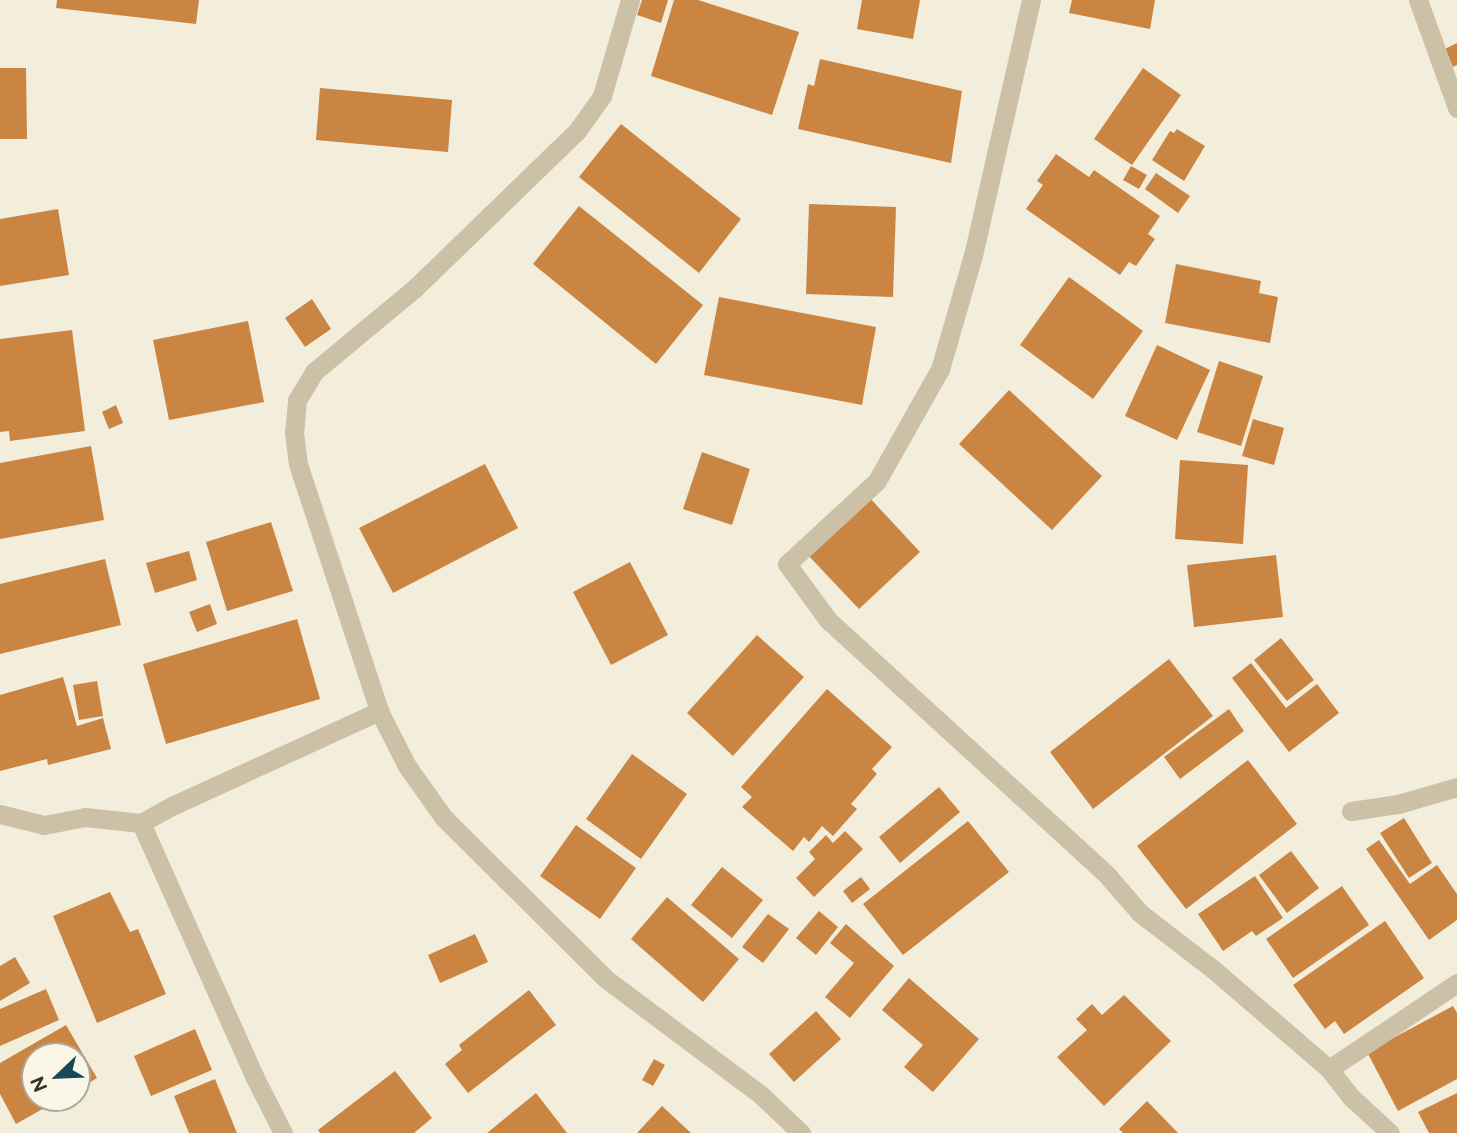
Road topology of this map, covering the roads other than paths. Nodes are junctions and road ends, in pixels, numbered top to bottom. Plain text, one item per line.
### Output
1 (630, 0) edge
2 (1031, 0) edge
3 (1418, 0) edge
4 (1457, 108) edge
5 (379, 710) junction
6 (1457, 787) edge
7 (1351, 811) dead end
8 (0, 814) edge
9 (141, 823) junction
10 (1457, 983) edge
11 (1329, 1069) junction
12 (283, 1133) edge
13 (801, 1133) edge
14 (1390, 1133) edge

1 - 5 street
2 - 11 street
3 - 4 street
5 - 9 street
5 - 13 street
6 - 7 street
8 - 9 street
9 - 12 street
10 - 11 street
11 - 14 street

